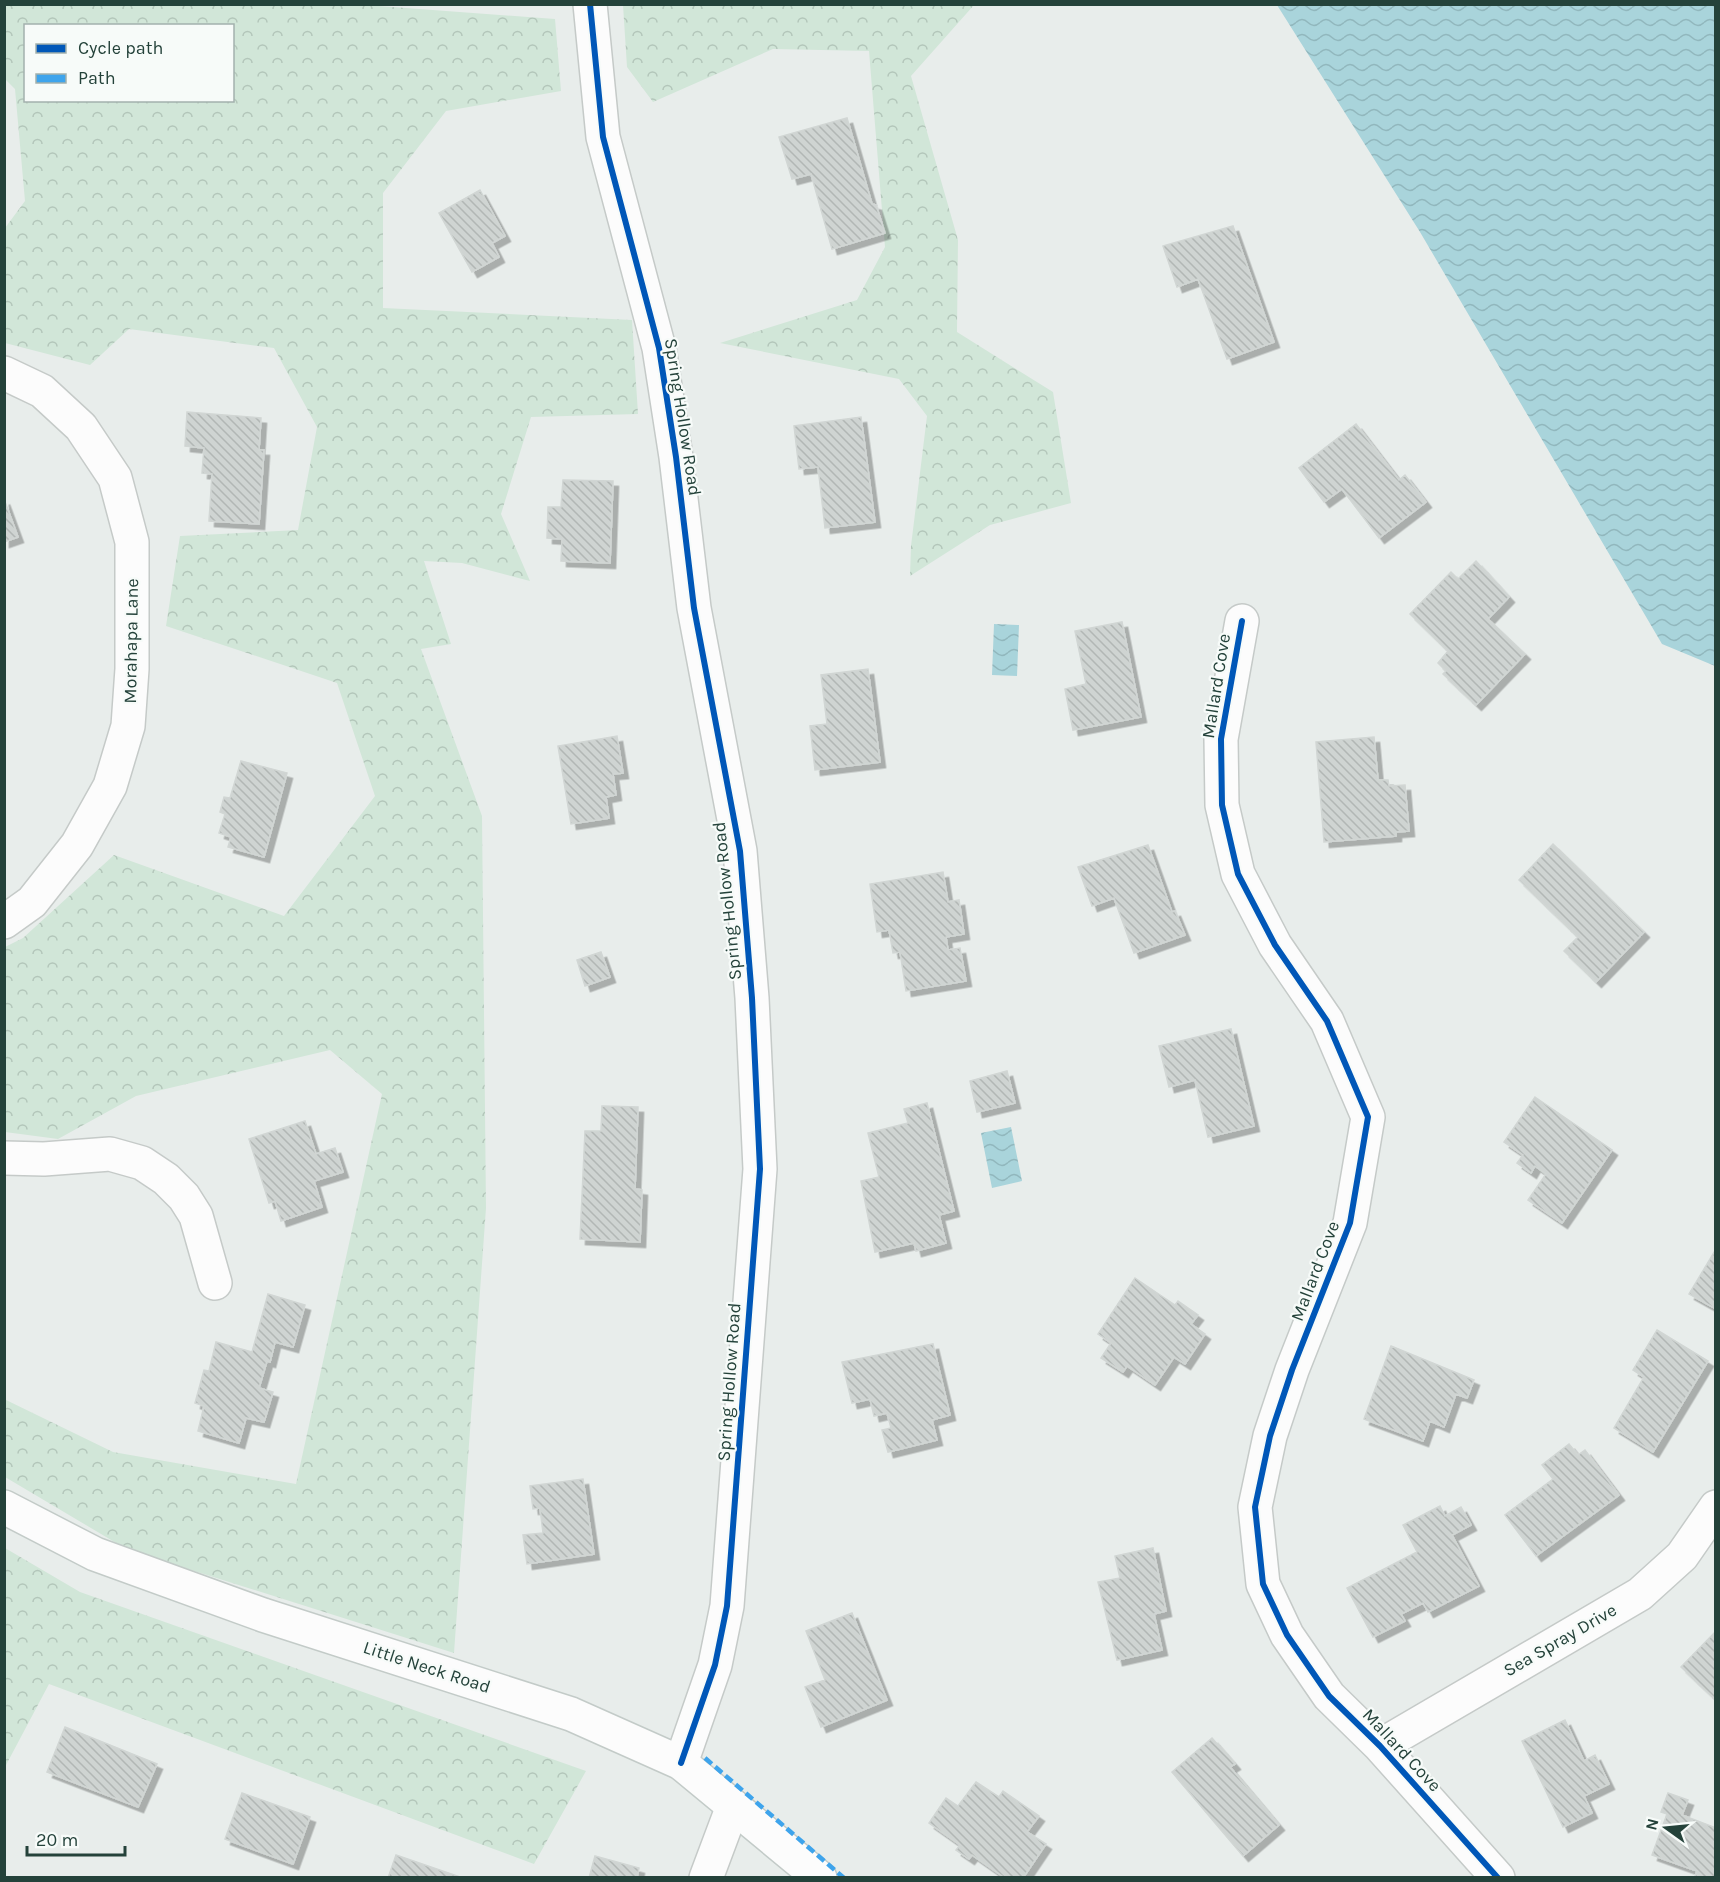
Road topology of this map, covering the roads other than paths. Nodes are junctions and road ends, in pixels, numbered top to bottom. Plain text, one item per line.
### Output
1 (590, 4) edge
2 (4, 373) edge
3 (1242, 621) dead end
4 (4, 922) edge
5 (4, 1158) edge
6 (215, 1283) dead end
7 (1716, 1507) edge
8 (4, 1508) edge
9 (1380, 1746) junction
10 (681, 1763) junction
11 (733, 1806) junction
12 (706, 1878) edge
13 (820, 1878) edge
14 (1498, 1878) edge

1 - 10 street, Spring Hollow Road
2 - 4 street, Morahapa Lane
3 - 9 street, Mallard Cove
5 - 6 street
7 - 9 street, Sea Spray Drive
8 - 10 street, Little Neck Road
9 - 14 street, Mallard Cove
10 - 11 street, Little Neck Road
11 - 12 street
11 - 13 street, Little Neck Road

